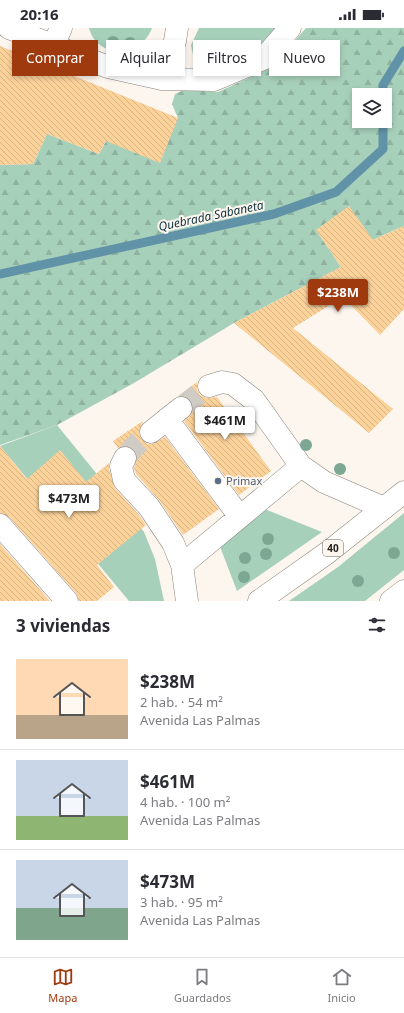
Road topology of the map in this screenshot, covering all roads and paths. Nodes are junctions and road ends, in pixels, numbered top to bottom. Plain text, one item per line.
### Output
1 (10, 28) edge
2 (177, 28) edge
3 (290, 28) edge
4 (57, 37) edge
5 (162, 79) junction
6 (209, 386) tunnel mouth
7 (166, 420) dead end
8 (125, 458) tunnel mouth
9 (301, 466) junction
10 (404, 492) edge
11 (384, 508) junction
12 (240, 517) junction
13 (0, 525) edge
14 (182, 565) junction
15 (404, 591) edge
16 (67, 601) edge
17 (187, 601) edge
18 (259, 601) edge
19 (391, 601) edge

1 - 4 street
2 - 5 street
3 - 5 street
4 - 5 street
6 - 9 street
7 - 12 street
8 - 14 street
9 - 11 street
9 - 12 street
10 - 11 street, 40
11 - 18 street, 40
12 - 14 street
13 - 16 street
14 - 17 street
15 - 19 street

